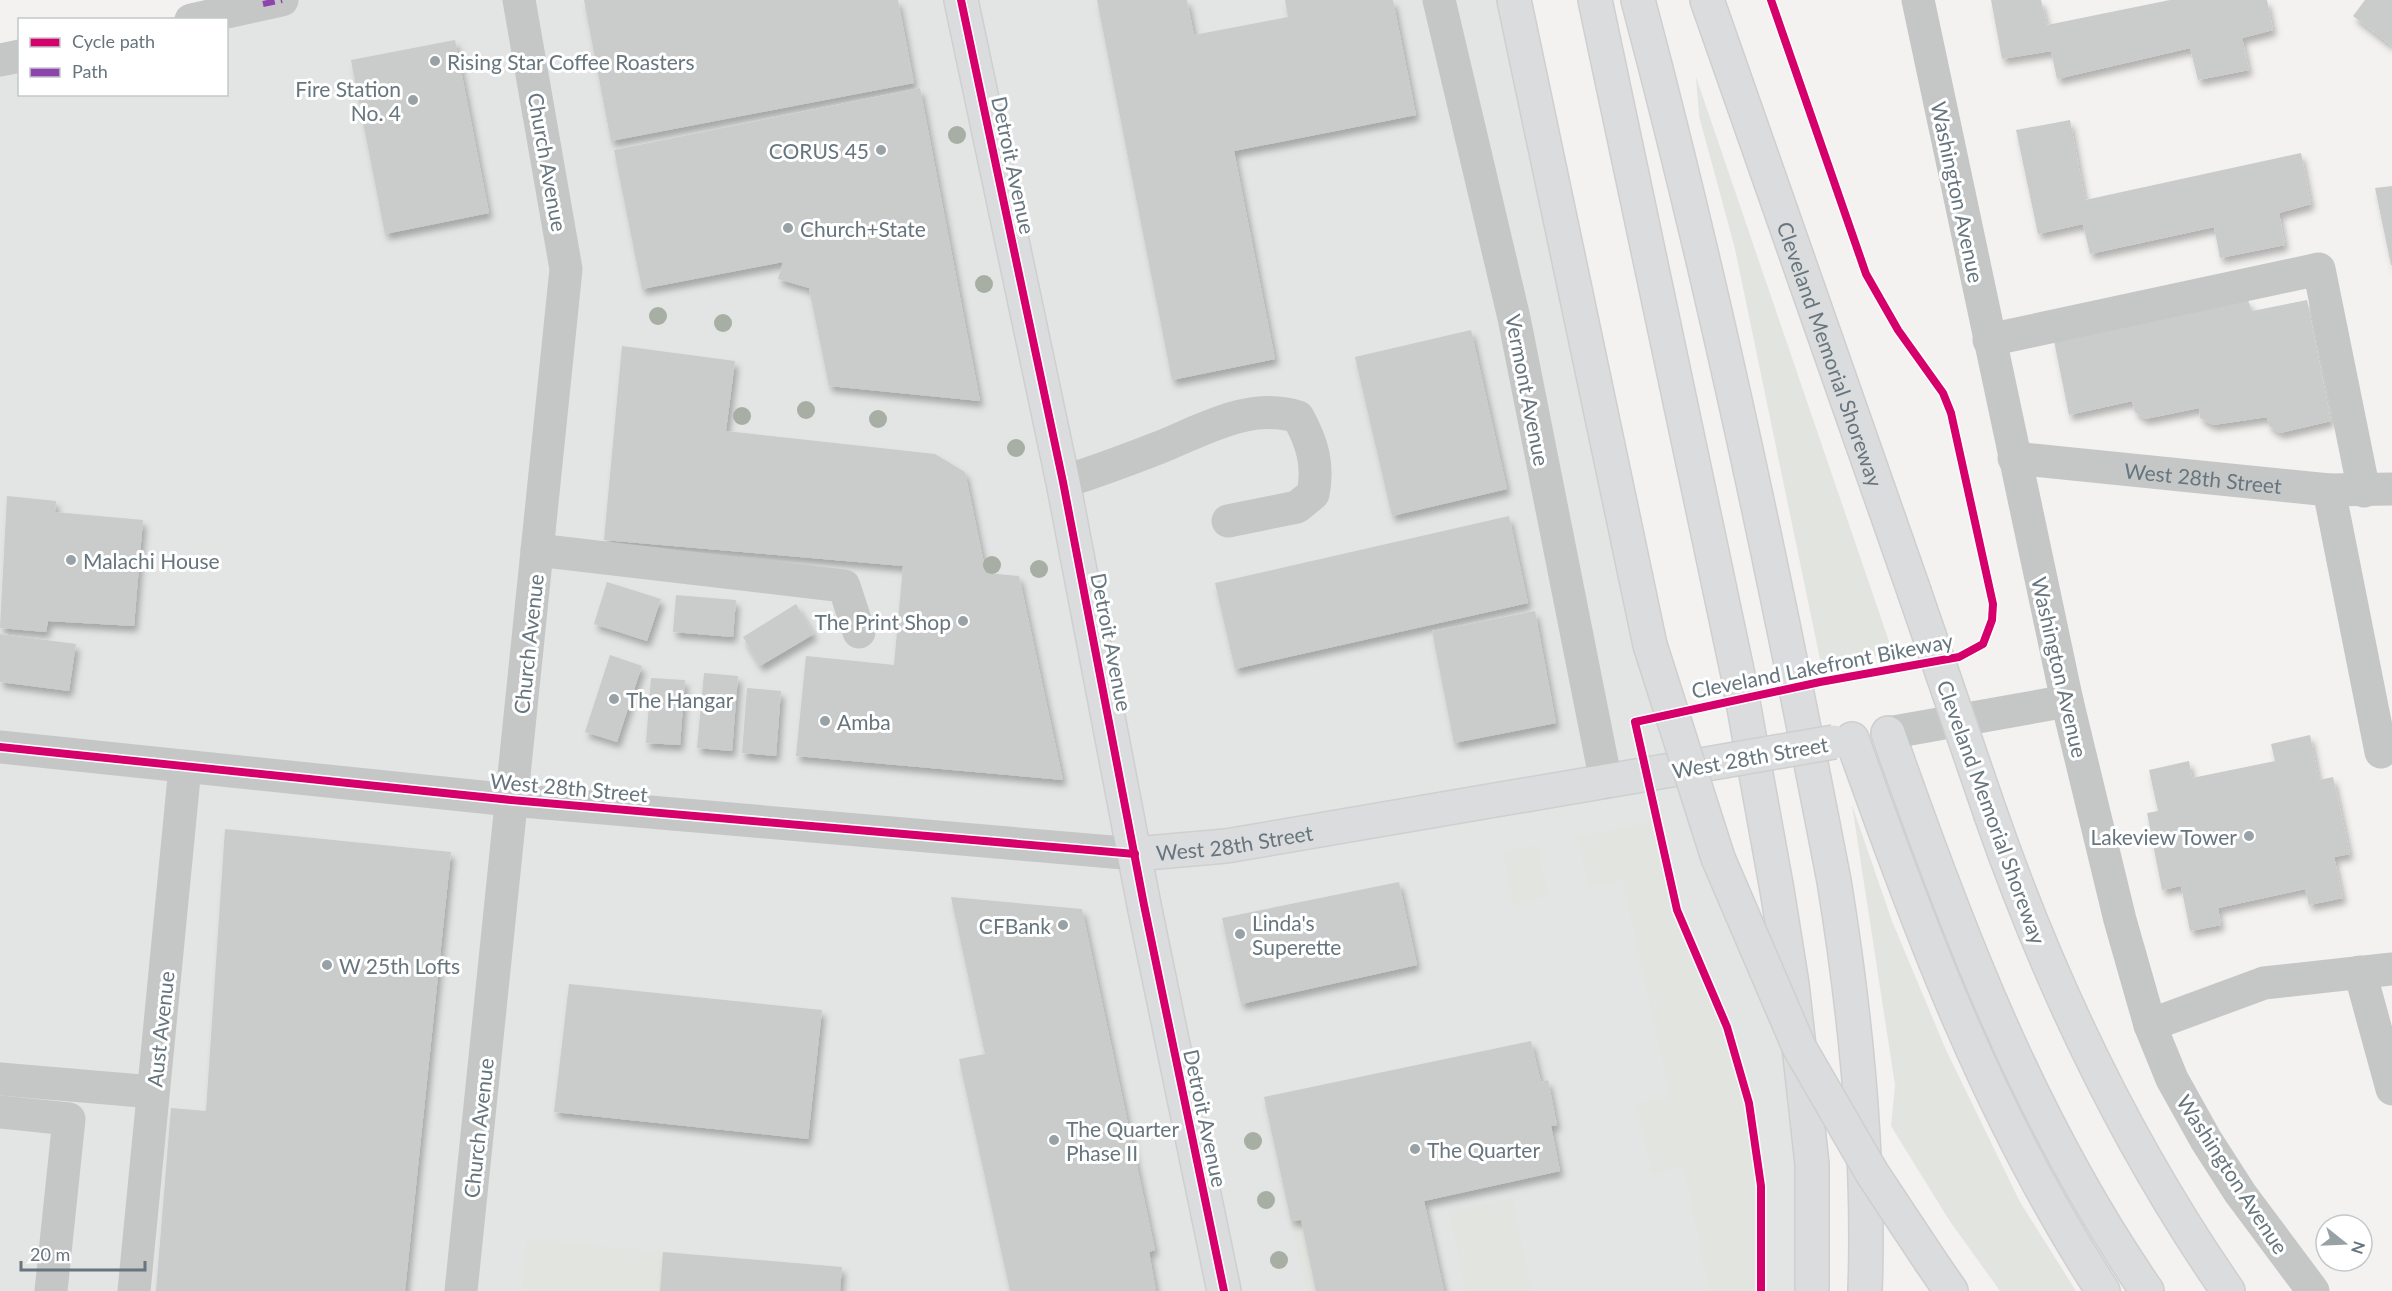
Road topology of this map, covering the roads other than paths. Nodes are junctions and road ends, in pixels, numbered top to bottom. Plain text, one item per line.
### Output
1 (519, 0) edge
2 (961, 0) edge
3 (1439, 0) edge
4 (1514, 0) edge
5 (1595, 0) edge
6 (1638, 0) edge
7 (1707, 0) edge
8 (1917, 0) edge
9 (272, 2) edge
10 (200, 18) edge
11 (18, 56) edge
12 (0, 60) edge
13 (1989, 340) junction
14 (2014, 458) junction
15 (1063, 482) junction
16 (2329, 490) junction
17 (2378, 490) edge
18 (1228, 521) dead end
19 (537, 550) junction
20 (859, 632) dead end
21 (2067, 701) junction
22 (1888, 733) junction
23 (1843, 741) junction
24 (0, 747) edge
25 (2382, 752) dead end
26 (185, 767) junction
27 (1606, 782) junction
28 (511, 800) junction
29 (1135, 854) junction
30 (2392, 969) edge
31 (2360, 972) junction
32 (2150, 1025) junction
33 (0, 1079) edge
34 (2392, 1089) edge
35 (153, 1092) junction
36 (0, 1112) edge
37 (51, 1291) edge
38 (134, 1291) edge
39 (460, 1291) edge
40 (1224, 1291) edge
41 (1812, 1291) edge
42 (1865, 1291) edge
43 (1951, 1291) edge
44 (2103, 1291) edge
45 (2147, 1291) edge
46 (2228, 1291) edge
47 (2313, 1291) edge

1 - 19 street, Church Avenue
2 - 15 main road, Detroit Avenue
3 - 27 street, Vermont Avenue
4 - 43 main road, bridge
5 - 41 main road
6 - 42 main road
7 - 46 main road, Cleveland Memorial Shoreway, bridge
8 - 13 street, Washington Avenue
9 - 10 street
11 - 12 street
13 - 14 street, Washington Avenue
13 - 17 street
14 - 16 street, West 28th Street
14 - 21 street, Washington Avenue
15 - 18 street
15 - 29 main road, Detroit Avenue
16 - 17 street, West 28th Street
16 - 25 street
19 - 20 street
19 - 28 street, Church Avenue
21 - 22 street, West 28th Street
21 - 32 street, Washington Avenue
22 - 23 main road, West 28th Street
22 - 45 main road
23 - 27 main road, West 28th Street, bridge
23 - 44 main road
24 - 26 street, West 28th Street
26 - 28 street, West 28th Street
26 - 35 street, Aust Avenue
27 - 29 main road, West 28th Street
28 - 29 street, West 28th Street
28 - 39 street, Church Avenue
29 - 40 main road, Detroit Avenue
30 - 31 street
31 - 32 street
31 - 34 street
32 - 47 street, Washington Avenue
33 - 35 street
35 - 38 street, Aust Avenue
36 - 37 street

